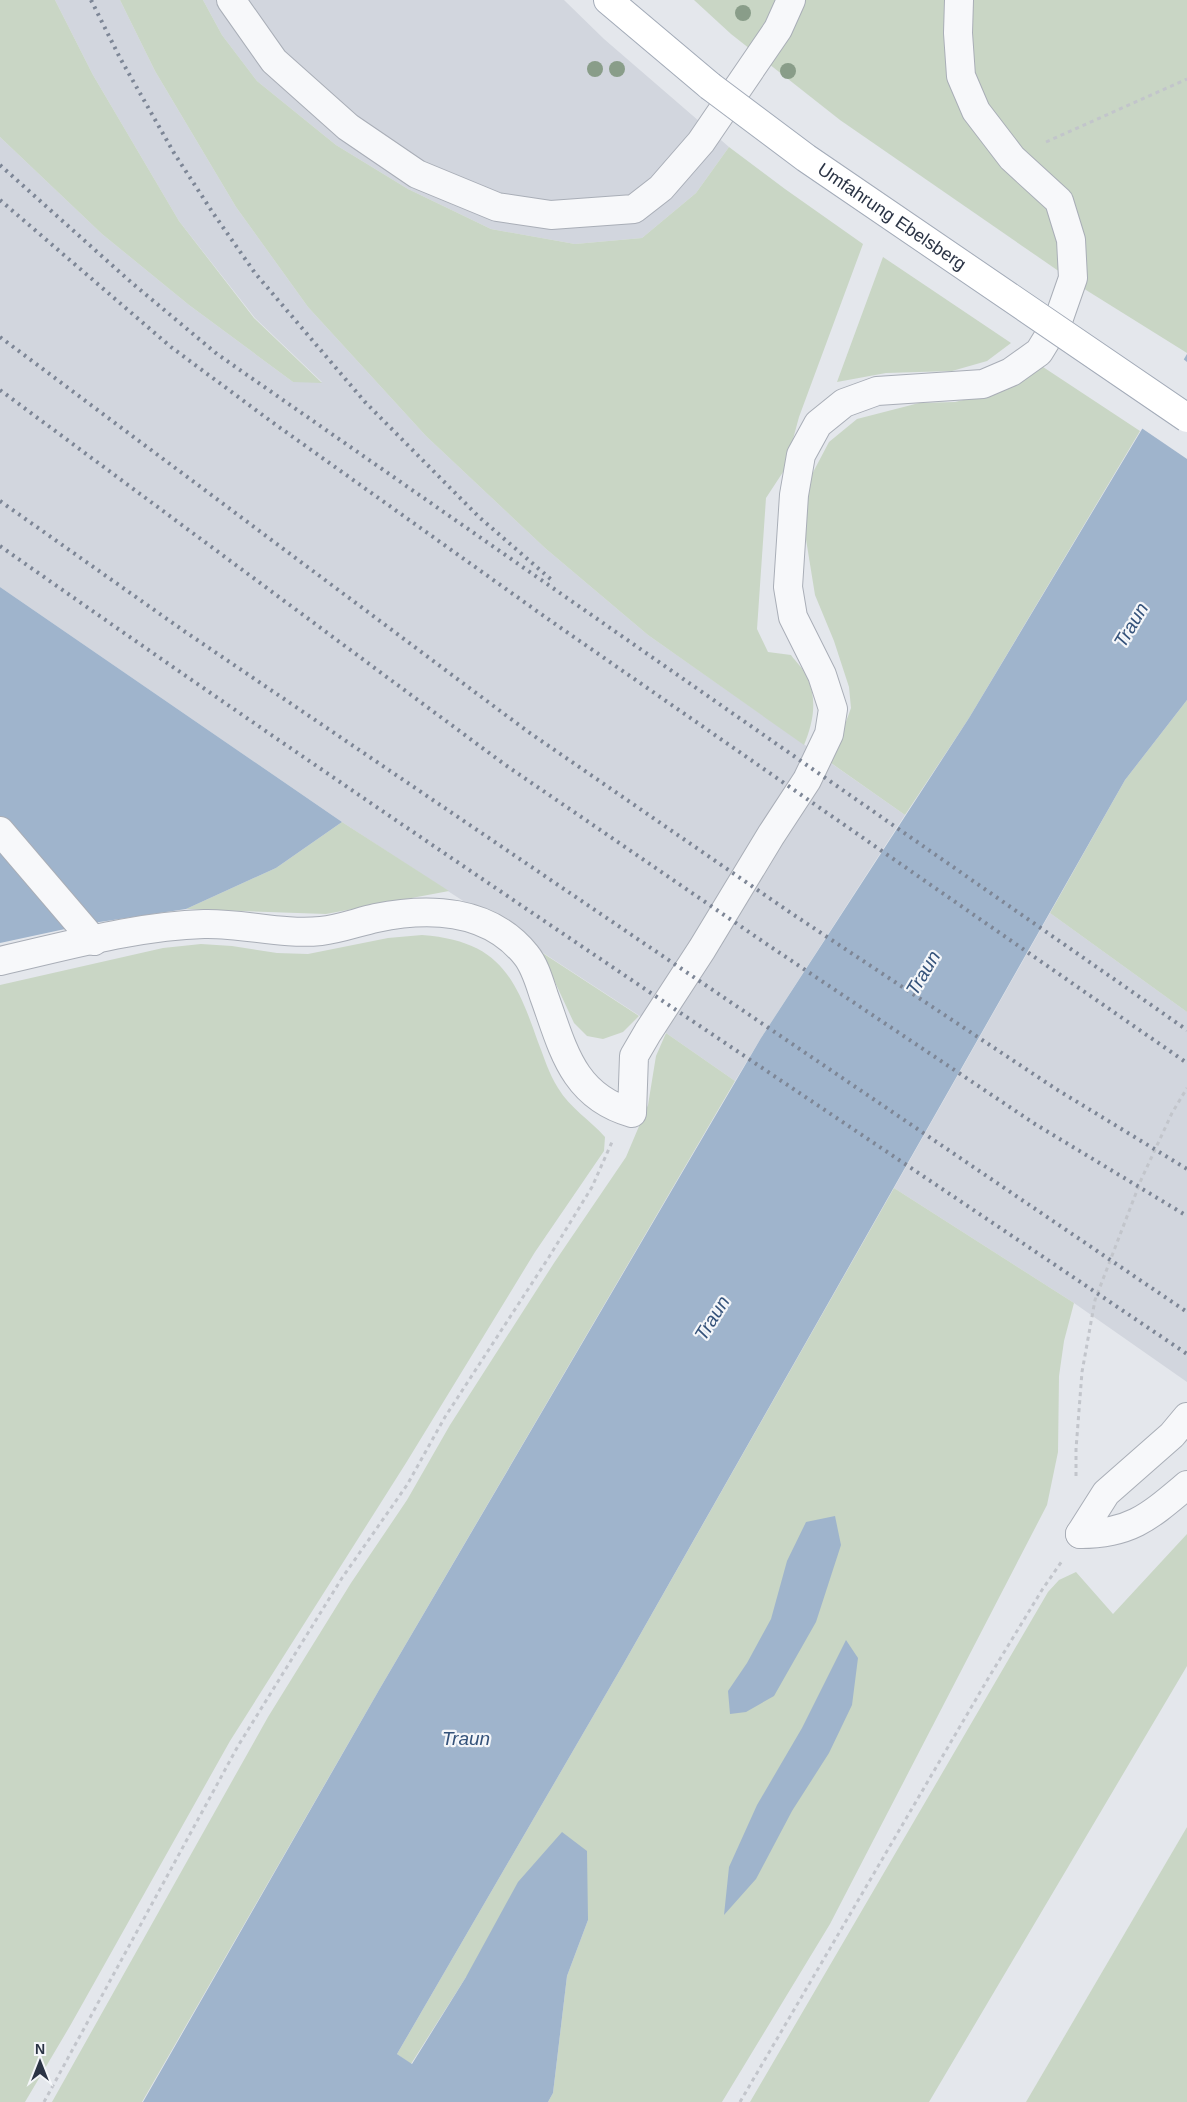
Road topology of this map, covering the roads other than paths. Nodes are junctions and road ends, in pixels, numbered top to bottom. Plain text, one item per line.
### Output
1 (231, 0) edge
2 (608, 0) edge
3 (790, 0) edge
4 (959, 0) edge
5 (1187, 418) edge
6 (0, 831) edge
7 (94, 941) junction
8 (0, 961) edge
9 (1187, 1417) edge
10 (1187, 1485) edge

1 - 3 lane
2 - 5 main road, Umfahrung Ebelsberg, bridge
4 - 7 lane
6 - 7 lane
7 - 8 lane
9 - 10 lane

